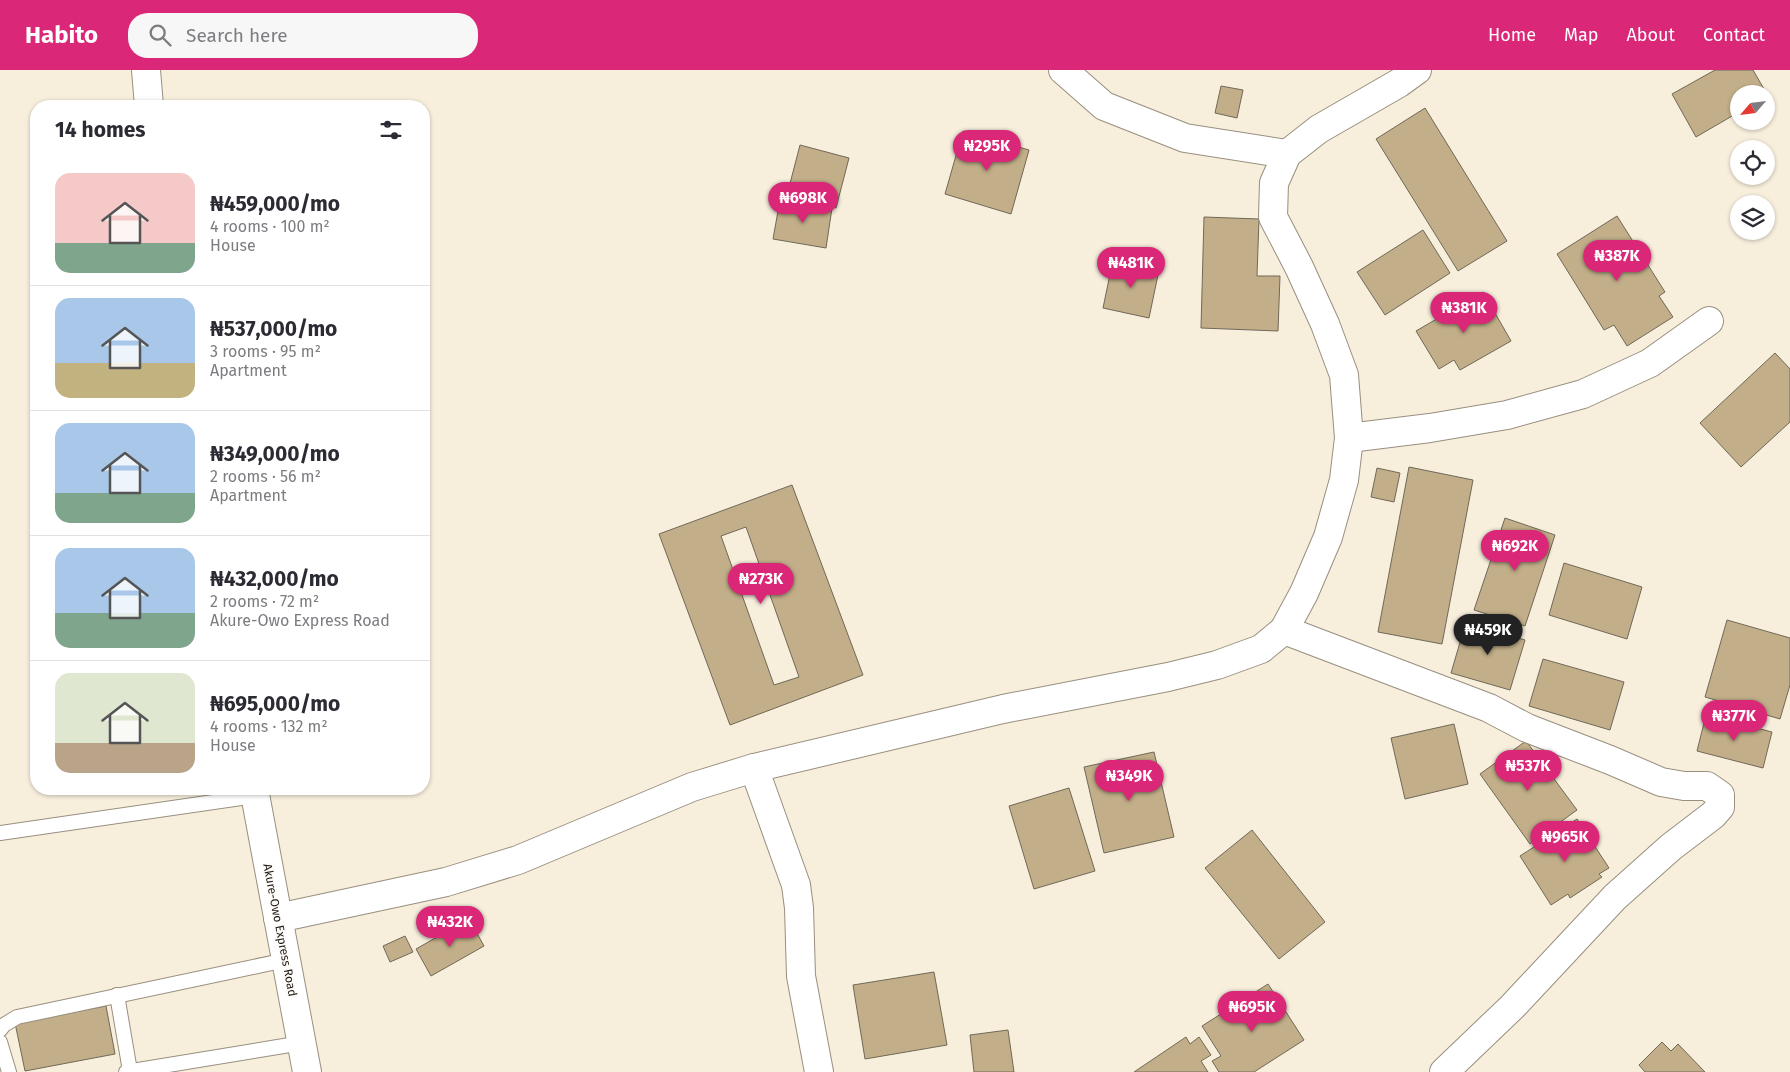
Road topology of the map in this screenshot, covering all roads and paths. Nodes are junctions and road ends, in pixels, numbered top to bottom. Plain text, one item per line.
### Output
1 (146, 70) edge
2 (1063, 70) edge
3 (1417, 70) edge
4 (148, 100) edge
5 (1287, 154) junction
6 (1709, 321) dead end
7 (1349, 438) junction
8 (1284, 630) junction
9 (754, 768) junction
10 (236, 795) edge
11 (256, 795) edge
12 (0, 833) edge
13 (278, 918) junction
14 (286, 960) junction
15 (117, 996) junction
16 (0, 1030) edge
17 (0, 1042) edge
18 (302, 1043) junction
19 (130, 1071) edge
20 (9, 1072) edge
21 (126, 1072) edge
22 (307, 1072) edge
23 (819, 1072) edge
24 (1444, 1072) edge

1 - 4 main road
2 - 5 main road
3 - 5 main road
5 - 7 main road
6 - 7 main road
7 - 8 main road
8 - 9 main road
8 - 24 main road
9 - 13 main road
9 - 23 main road
10 - 12 lane
11 - 13 main road, Akure-Owo Express Road
13 - 14 main road, Akure-Owo Express Road
14 - 15 lane
14 - 18 main road, Akure-Owo Express Road
15 - 16 lane
15 - 19 lane
17 - 20 lane
18 - 19 lane
18 - 22 main road, Akure-Owo Express Road
19 - 21 lane

